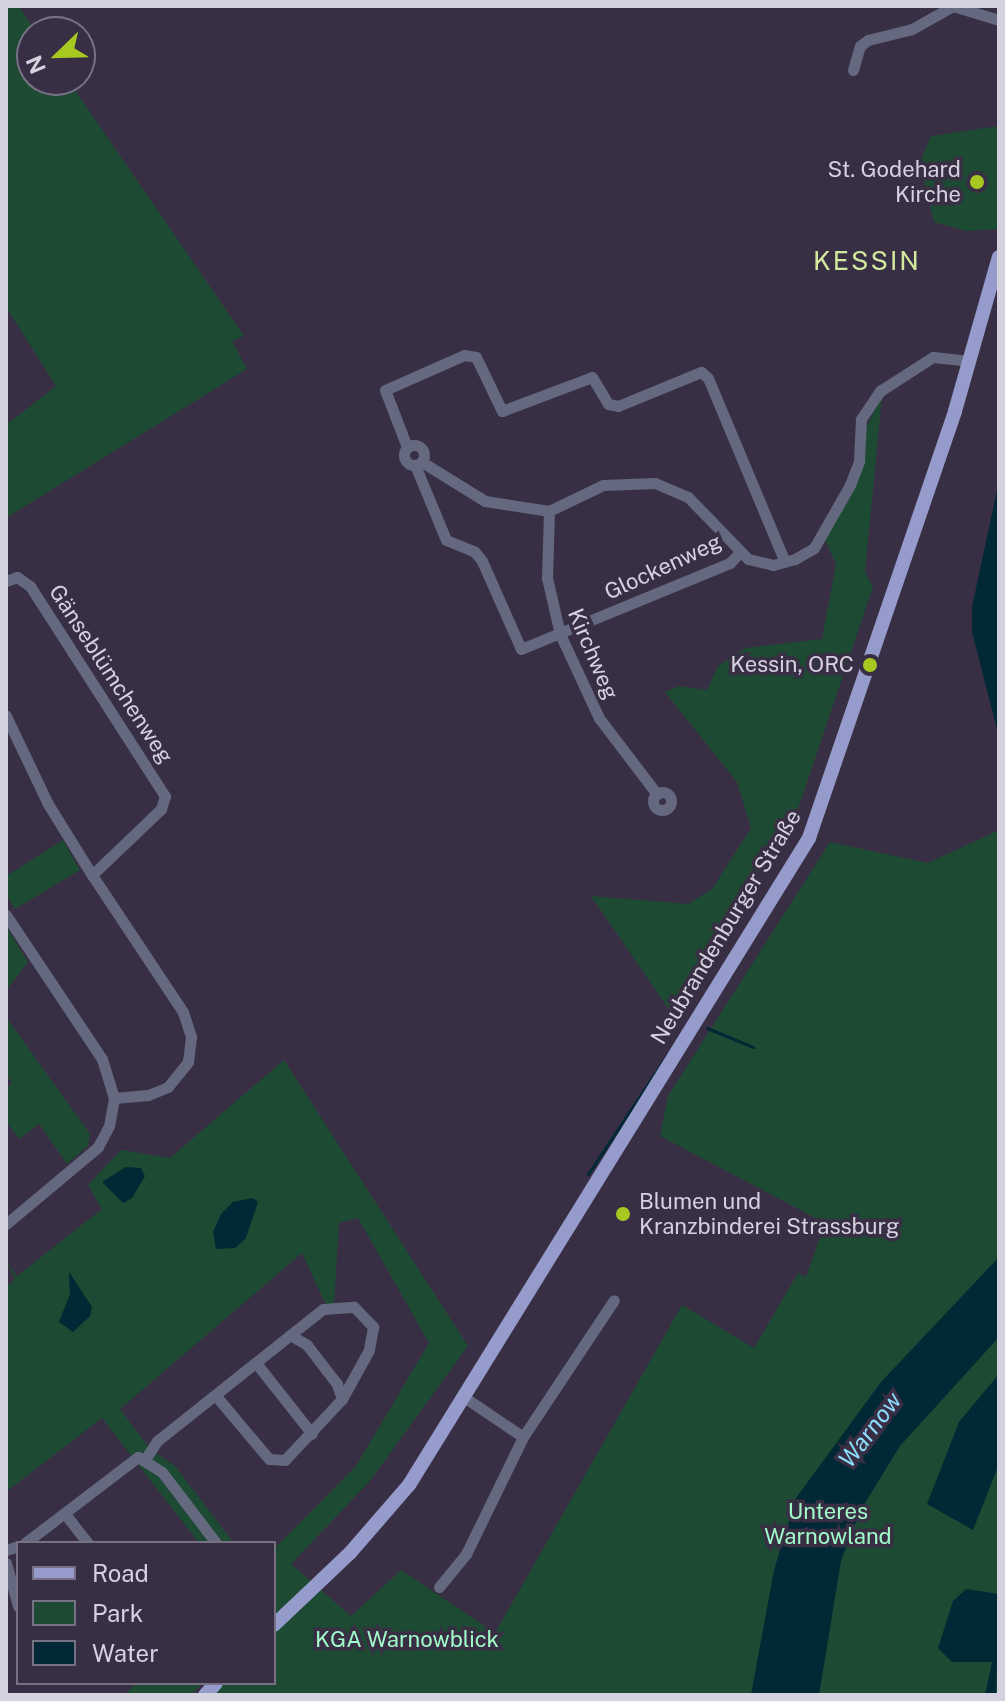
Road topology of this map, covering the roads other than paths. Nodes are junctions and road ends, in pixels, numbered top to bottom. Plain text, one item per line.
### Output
1 (983, 10) edge
2 (999, 20) edge
3 (853, 70) dead end
4 (999, 257) edge
5 (970, 361) junction
6 (418, 464) junction
7 (549, 511) junction
8 (739, 553) junction
9 (785, 562) junction
10 (6, 581) edge
11 (560, 634) junction
12 (6, 716) edge
13 (657, 794) dead end
14 (92, 875) junction
15 (6, 915) edge
16 (114, 1098) junction
17 (6, 1224) edge
18 (614, 1300) dead end
19 (290, 1335) junction
20 (256, 1363) junction
21 (216, 1396) junction
22 (464, 1397) junction
23 (342, 1399) junction
24 (312, 1434) junction
25 (523, 1437) junction
26 (146, 1458) junction
27 (65, 1514) junction
28 (40, 1539) edge
29 (86, 1541) edge
30 (214, 1541) edge
31 (6, 1563) edge
32 (439, 1587) dead end
33 (16, 1599) edge
34 (276, 1622) edge

1 - 2 street
1 - 3 street
4 - 5 main road, Neubrandenburger Straße
5 - 9 street
5 - 22 main road, Neubrandenburger Straße
6 - 7 street
6 - 9 street
6 - 11 street, Glockenweg
7 - 8 street
7 - 11 street, Kirchweg
8 - 9 street
8 - 11 street, Glockenweg
10 - 14 street, Gänseblümchenweg
11 - 13 street, Kirchweg
12 - 14 street
14 - 16 street
15 - 16 street
16 - 17 street
18 - 25 street
19 - 20 street
19 - 23 street
19 - 23 street
20 - 21 street
20 - 24 street
21 - 24 street
21 - 26 street
22 - 25 street
22 - 34 main road, Neubrandenburger Straße
23 - 24 street
25 - 32 street
26 - 27 street
26 - 30 street
27 - 28 street
27 - 29 street
31 - 33 street

